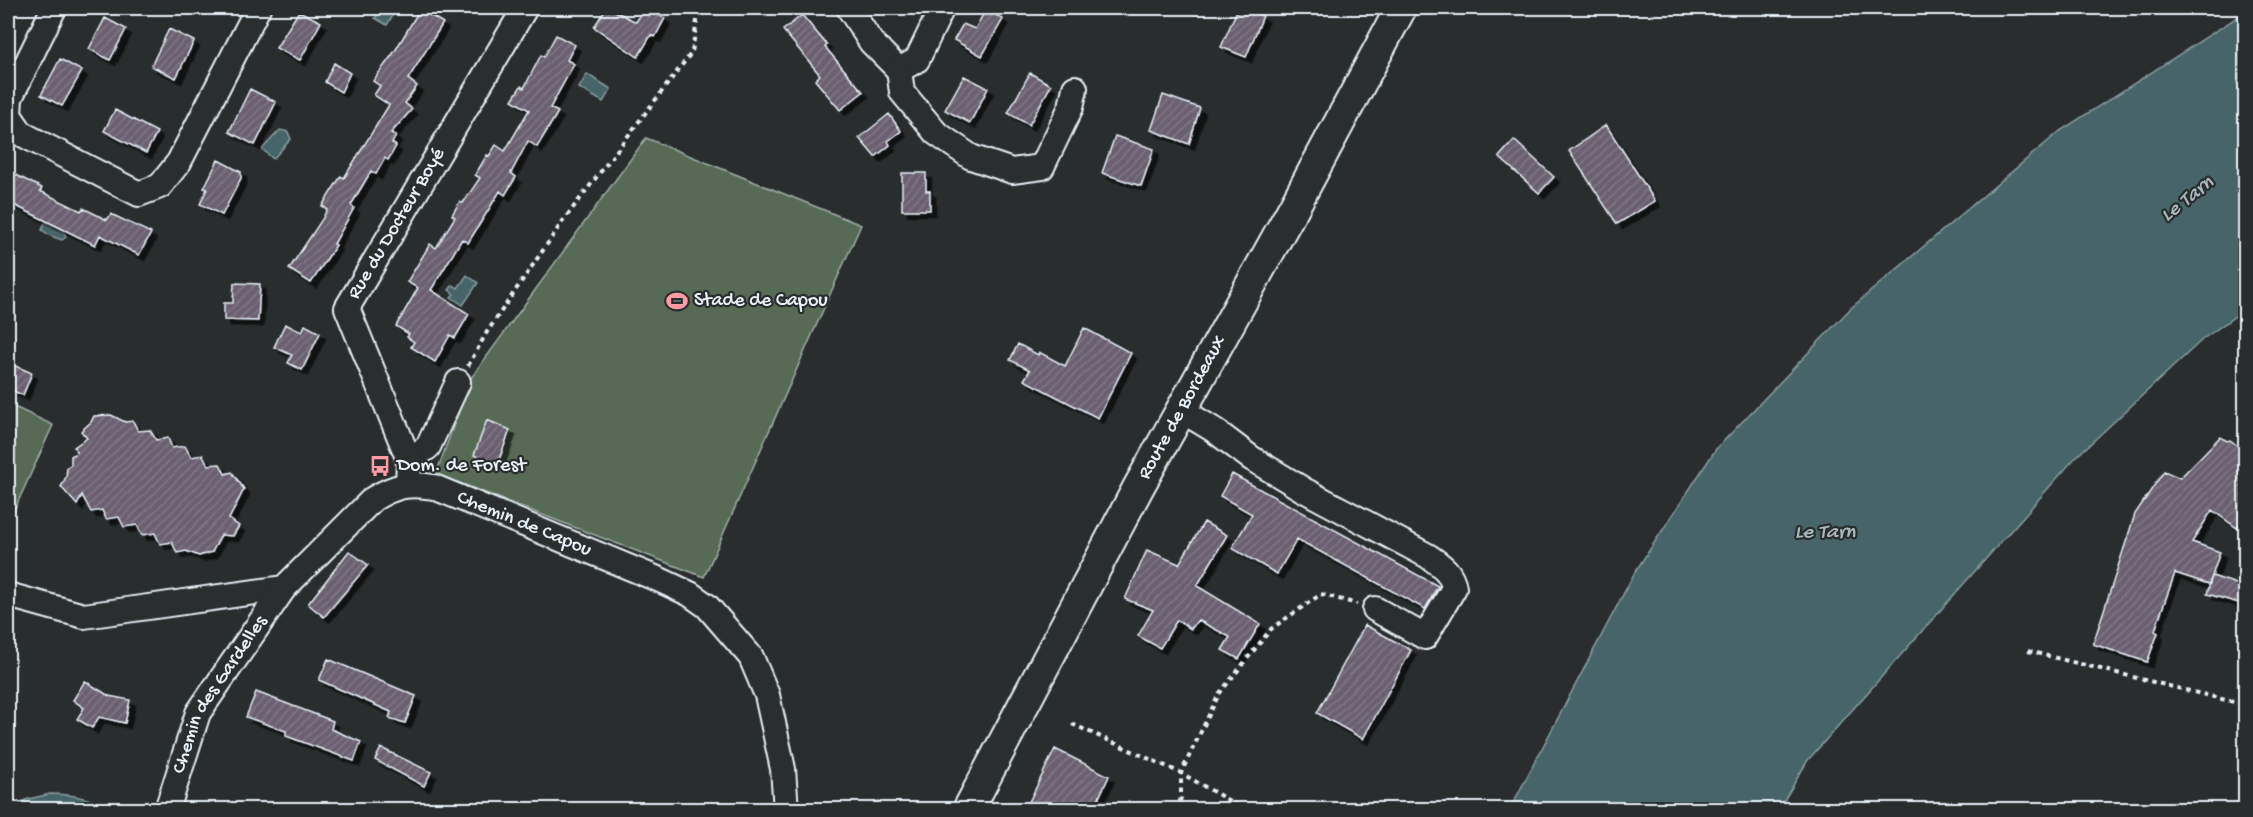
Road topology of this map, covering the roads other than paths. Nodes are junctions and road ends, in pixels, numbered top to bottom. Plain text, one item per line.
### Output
1 (54, 8) edge
2 (258, 8) edge
3 (525, 8) edge
4 (849, 8) edge
5 (942, 8) edge
6 (1401, 8) edge
7 (899, 70) junction
8 (1075, 88) dead end
9 (458, 382) road end
10 (1181, 410) junction
11 (409, 460) junction
12 (408, 484) junction
13 (284, 588) junction
14 (8, 595) edge
15 (1375, 609) road end
16 (167, 810) edge
17 (786, 810) edge
18 (968, 810) edge

1 - 2 street
3 - 11 street, Rue du Docteur Boyé
4 - 7 street
5 - 7 street
6 - 10 main road, Route de Bordeaux
7 - 8 street
9 - 11 street
10 - 15 street
10 - 18 main road, Route de Bordeaux
11 - 12 street, Rue du Docteur Boyé
12 - 13 street, Chemin de Capou
12 - 17 street, Chemin de Capou
13 - 14 street
13 - 16 street, Chemin des Gardelles

